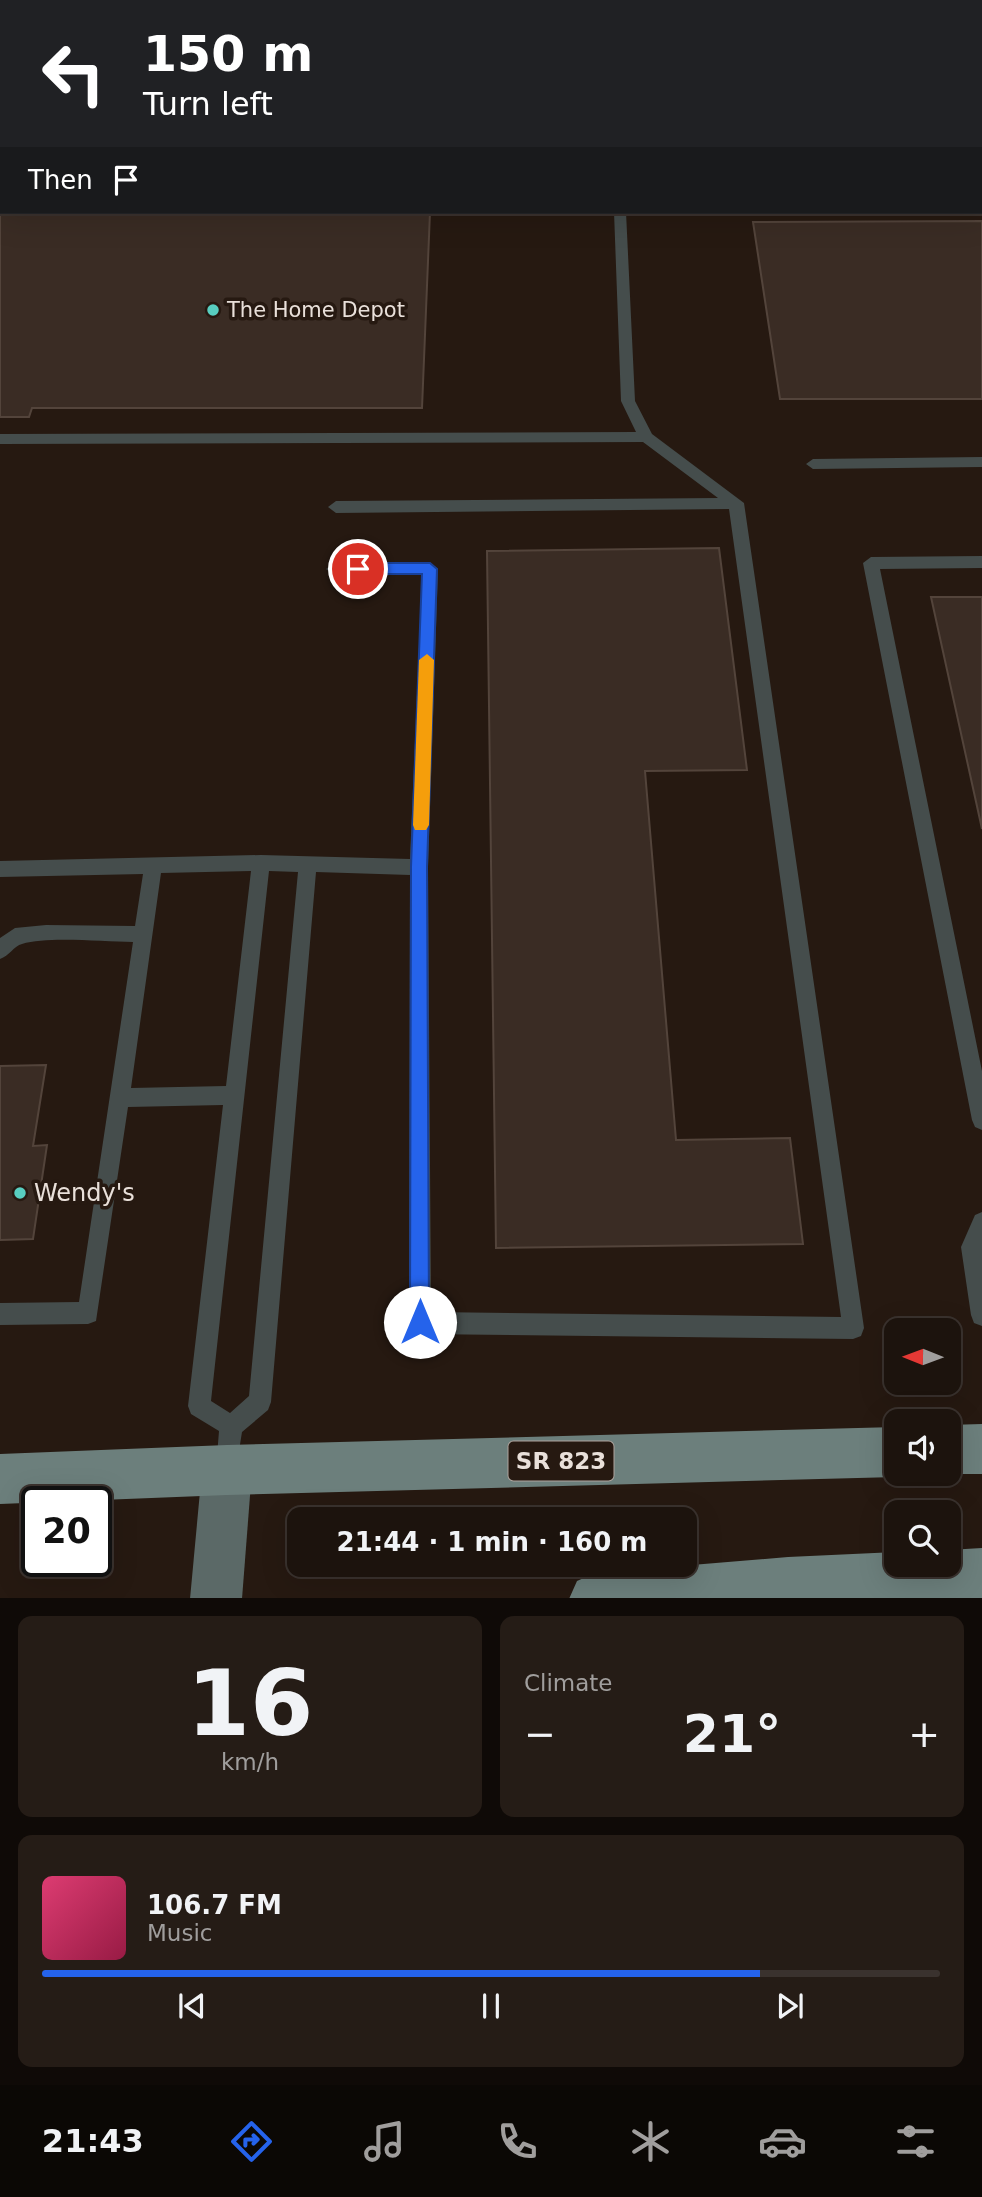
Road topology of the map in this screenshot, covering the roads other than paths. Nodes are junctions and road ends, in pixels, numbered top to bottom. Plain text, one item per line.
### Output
1 (620, 214) edge
2 (646, 437) junction
3 (0, 439) edge
4 (982, 462) edge
5 (813, 464) dead end
6 (736, 503) junction
7 (336, 507) dead end
8 (982, 562) edge
9 (334, 569) dead end
10 (261, 863) junction
11 (308, 865) junction
12 (153, 866) junction
13 (419, 867) junction
14 (0, 869) edge
15 (143, 934) junction
16 (0, 951) edge
17 (234, 1095) junction
18 (119, 1098) junction
19 (982, 1120) edge
20 (982, 1222) edge
21 (982, 1312) edge
22 (0, 1314) edge
23 (229, 1448) junction
24 (982, 1449) edge
25 (961, 1450) edge
26 (884, 1452) edge
27 (0, 1479) edge
28 (982, 1574) edge
29 (216, 1598) edge
30 (595, 1598) edge

1 - 2 lane
2 - 3 lane
2 - 6 lane
4 - 5 lane
6 - 7 lane
6 - 13 lane
8 - 19 lane
9 - 13 lane
10 - 11 lane
10 - 12 lane
10 - 17 lane
11 - 13 lane
11 - 23 lane
12 - 14 lane
12 - 15 lane
15 - 16 lane
15 - 18 lane
17 - 18 lane
17 - 23 lane
18 - 22 lane
20 - 21 lane
23 - 26 main road, SR 823
23 - 27 main road, SR 823
23 - 29 street
24 - 25 main road
28 - 30 main road

